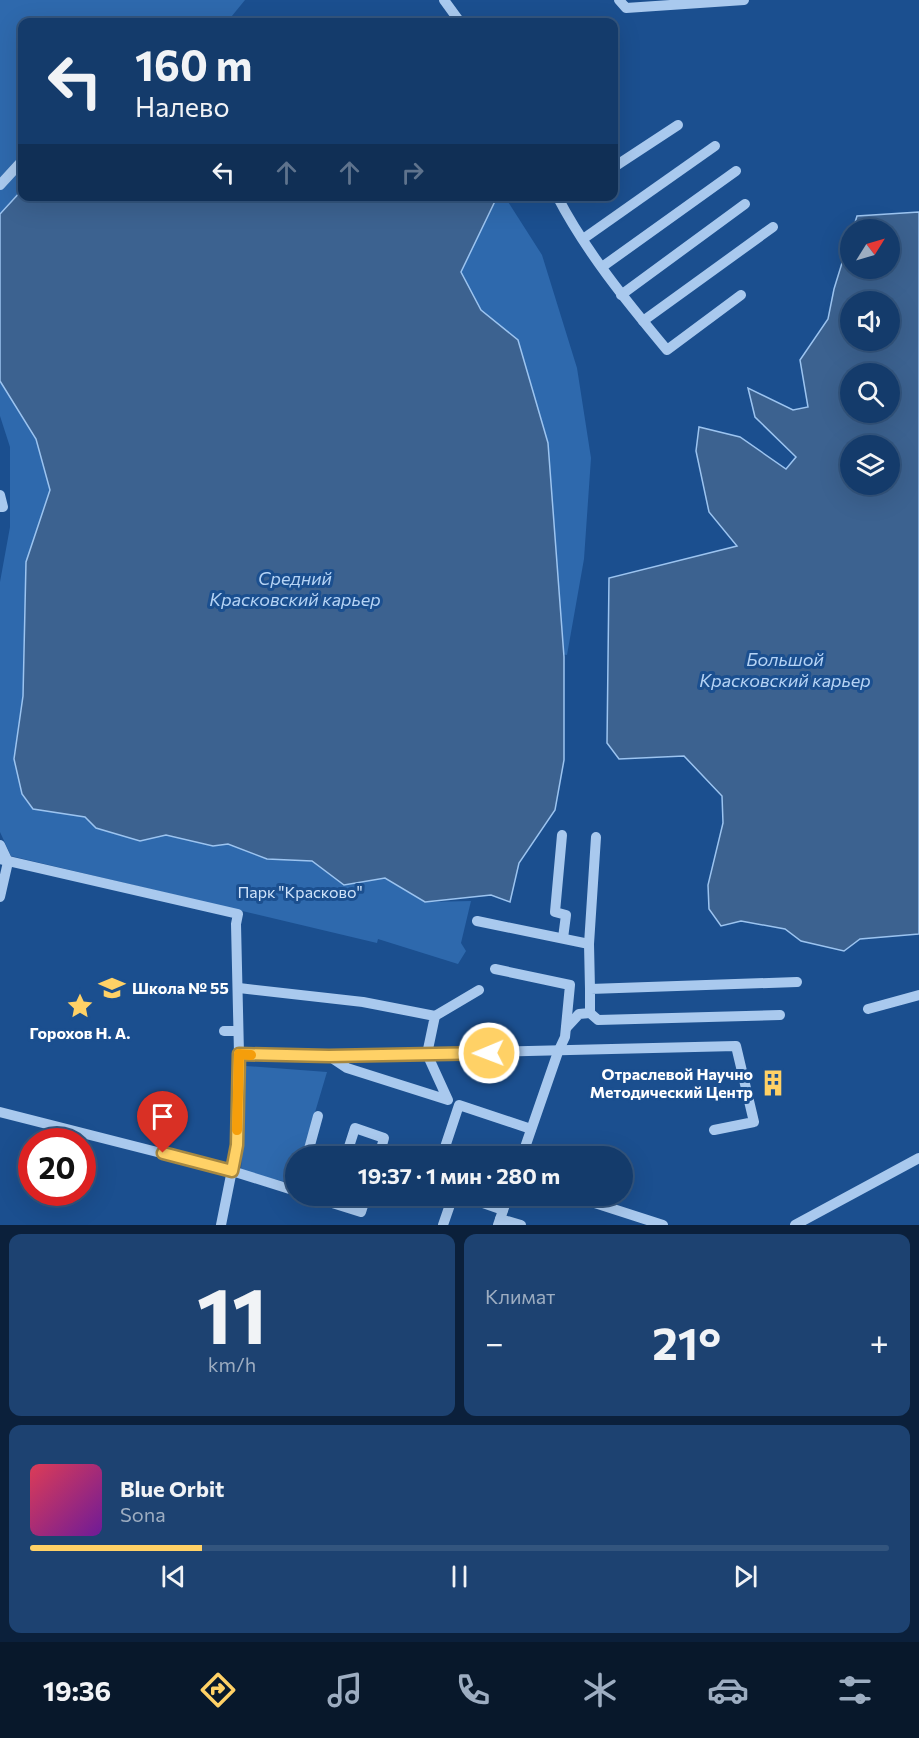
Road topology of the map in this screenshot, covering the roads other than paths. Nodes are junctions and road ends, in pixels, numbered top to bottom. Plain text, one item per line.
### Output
1 (444, 0) edge
2 (619, 0) edge
3 (744, 0) edge
4 (457, 18) edge
5 (678, 125) dead end
6 (715, 146) dead end
7 (618, 164) edge
8 (18, 166) edge
9 (736, 171) dead end
10 (0, 184) edge
11 (564, 201) edge
12 (745, 204) dead end
13 (773, 227) dead end
14 (583, 239) junction
15 (602, 267) junction
16 (621, 294) junction
17 (741, 295) dead end
18 (643, 321) junction
19 (0, 495) edge
20 (0, 507) edge
21 (562, 835) dead end
22 (596, 837) dead end
23 (0, 845) edge
24 (4, 860) edge
25 (0, 897) edge
26 (477, 921) dead end
27 (224, 934) dead end
28 (237, 936) junction
29 (563, 939) junction
30 (589, 944) junction
31 (495, 969) dead end
32 (798, 982) dead end
33 (239, 988) junction
34 (479, 990) dead end
35 (590, 990) junction
36 (919, 995) edge
37 (868, 1009) dead end
38 (590, 1014) junction
39 (780, 1015) dead end
40 (435, 1016) junction
41 (566, 1028) junction
42 (224, 1030) dead end
43 (238, 1031) junction
44 (558, 1052) junction
45 (239, 1054) junction
46 (427, 1054) junction
47 (329, 1056) junction
48 (0, 1112) edge
49 (318, 1116) dead end
50 (531, 1129) junction
51 (714, 1130) dead end
52 (310, 1146) edge
53 (349, 1146) edge
54 (382, 1146) edge
55 (445, 1146) edge
56 (525, 1146) edge
57 (919, 1158) edge
58 (232, 1171) junction
59 (285, 1188) edge
60 (348, 1206) edge
61 (363, 1206) edge
62 (450, 1206) edge
63 (480, 1206) edge
64 (596, 1206) edge
65 (501, 1218) edge
66 (629, 1220) edge
67 (221, 1225) edge
68 (443, 1225) edge
69 (521, 1225) edge
70 (663, 1225) edge
71 (795, 1225) edge

1 - 4 street
2 - 3 street
5 - 7 street
6 - 14 street
8 - 10 street
9 - 15 street
11 - 14 street
12 - 16 street
13 - 18 street
14 - 15 street
15 - 16 street
16 - 18 street
17 - 18 street
19 - 20 street
21 - 29 street
22 - 30 street
23 - 24 street
24 - 25 street
24 - 28 street
26 - 29 street
27 - 28 street
28 - 33 street
29 - 30 street
30 - 35 street
31 - 41 street
32 - 35 street
33 - 40 street
33 - 43 street
34 - 40 street
35 - 38 street
36 - 37 street
38 - 39 street
38 - 41 street
40 - 46 street
41 - 44 street
42 - 43 street
43 - 45 street
44 - 46 street
44 - 50 street
44 - 51 street
45 - 47 street
45 - 58 street
46 - 47 street
46 - 47 street
48 - 58 street
49 - 52 street
50 - 55 street
50 - 56 street
53 - 54 street
57 - 71 street
58 - 59 street
58 - 67 street
60 - 61 street
62 - 68 street
63 - 65 street
64 - 66 street
65 - 69 street
66 - 70 street

